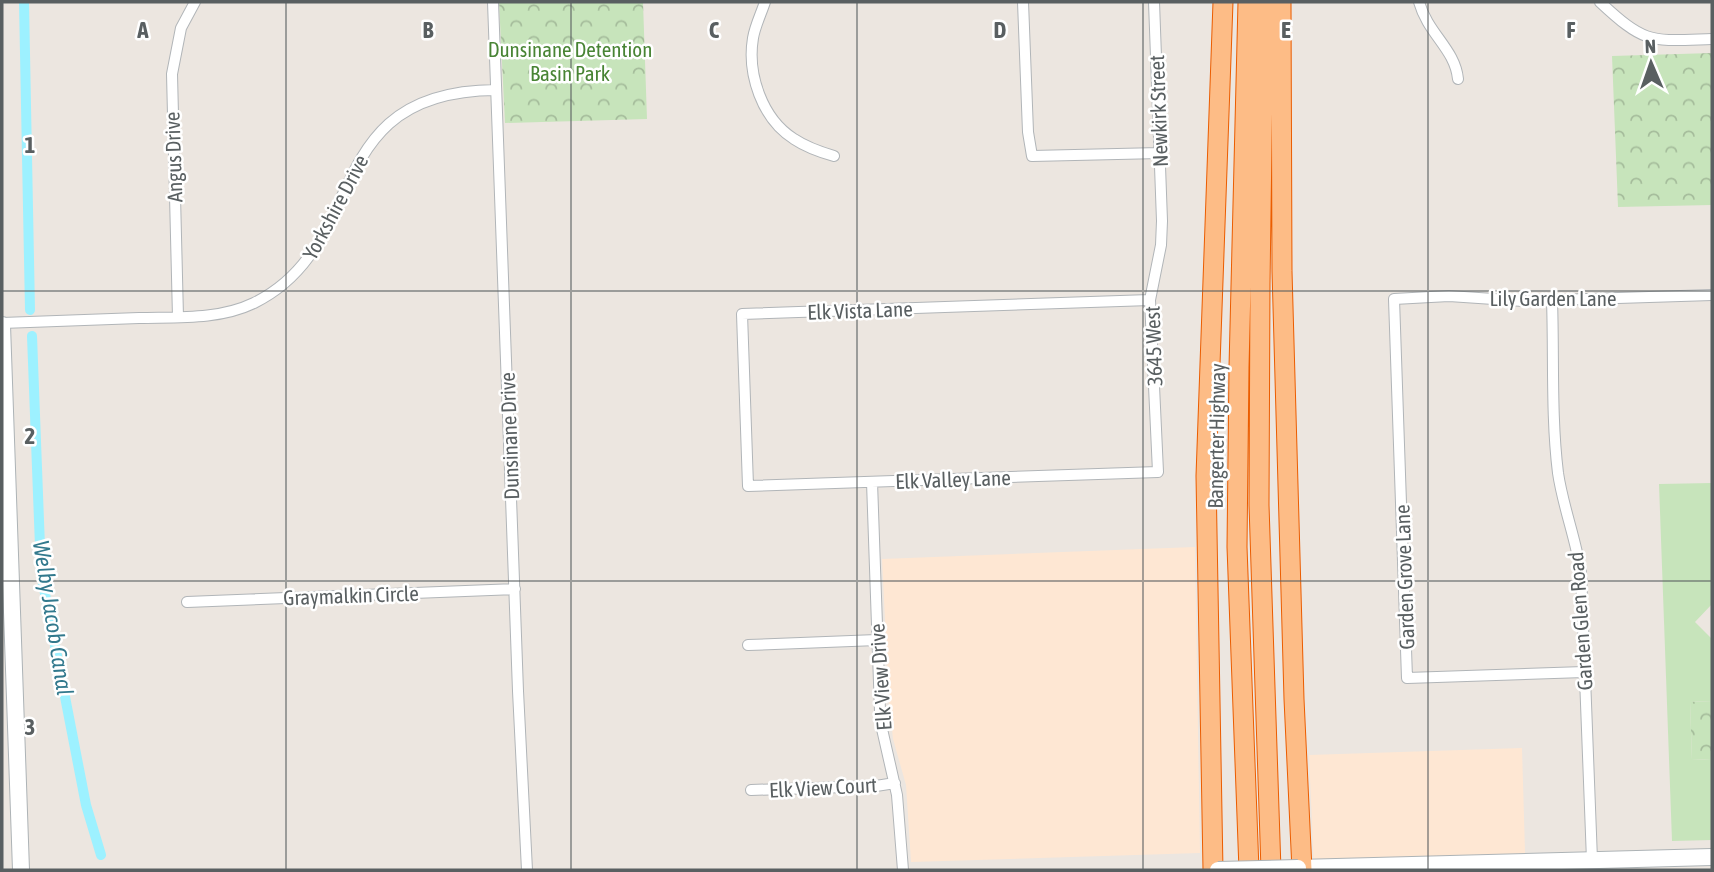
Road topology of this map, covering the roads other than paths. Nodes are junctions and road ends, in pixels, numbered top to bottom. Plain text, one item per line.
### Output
1 (195, 2) edge
2 (493, 2) edge
3 (765, 2) edge
4 (1023, 2) edge
5 (1154, 2) edge
6 (1223, 2) edge
7 (1248, 2) edge
8 (1265, 2) edge
9 (1282, 2) edge
10 (1419, 2) edge
11 (1600, 2) edge
12 (1712, 39) edge
13 (1458, 79) dead end
14 (496, 90) junction
15 (1160, 153) junction
16 (834, 156) dead end
17 (1162, 220) joint
18 (1712, 295) edge
19 (1394, 299) joint
20 (1150, 300) junction
21 (1552, 300) junction
22 (178, 317) junction
23 (2, 324) edge
24 (1158, 472) joint
25 (872, 482) junction
26 (748, 486) joint
27 (514, 589) junction
28 (187, 601) dead end
29 (877, 640) junction
30 (748, 645) dead end
31 (1584, 672) junction
32 (894, 783) junction
33 (751, 790) dead end
34 (1712, 856) edge
35 (1592, 860) junction
36 (1300, 868) edge
37 (21, 870) edge
38 (527, 870) edge
39 (902, 870) edge
40 (1207, 870) edge
41 (1215, 870) edge
42 (1249, 870) edge
43 (1271, 870) edge

1 - 22 street, Angus Drive
2 - 14 street, Dunsinane Drive
3 - 16 street
4 - 15 street
5 - 15 street, Newkirk Street
6 - 41 highway
7 - 42 highway, Bangerter Highway
8 - 43 highway, Bangerter Highway
9 - 36 highway
10 - 13 street
11 - 12 street
14 - 22 street, Yorkshire Drive
14 - 27 street, Dunsinane Drive
15 - 17 street, Newkirk Street
17 - 20 street, 3645 West
18 - 21 street, Lily Garden Lane
19 - 21 street, Lily Garden Lane
19 - 31 street, Garden Grove Lane
20 - 24 street, 3645 West
20 - 26 street, Elk Vista Lane
21 - 31 street, Garden Glen Road
22 - 23 street, Yorkshire Drive
23 - 37 main road
24 - 25 street, Elk Valley Lane
25 - 26 street, Elk Valley Lane
25 - 29 street, Elk View Drive
27 - 28 street, Graymalkin Circle
27 - 38 street, Dunsinane Drive
29 - 30 street
29 - 32 street, Elk View Drive
31 - 35 street, Garden Glen Road
32 - 33 street, Elk View Court
32 - 39 street, Elk View Drive
34 - 35 main road
35 - 36 main road
36 - 41 main road, bridge
40 - 41 main road

